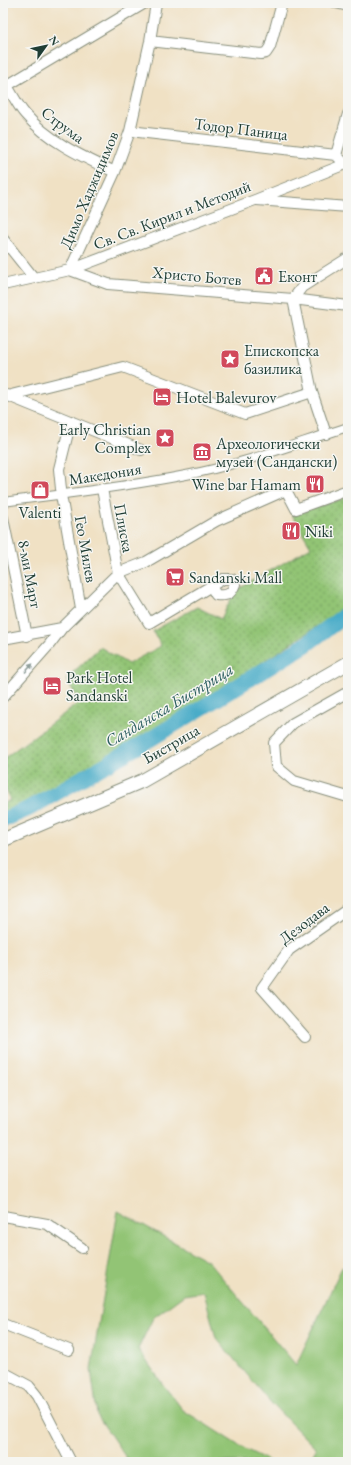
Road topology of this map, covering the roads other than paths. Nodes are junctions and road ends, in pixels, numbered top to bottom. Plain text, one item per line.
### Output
1 (145, 3) edge
2 (156, 3) edge
3 (282, 3) edge
4 (336, 3) edge
5 (348, 6) edge
6 (150, 41) junction
7 (5, 87) edge
8 (348, 114) edge
9 (130, 131) junction
10 (336, 155) junction
11 (346, 163) edge
12 (115, 172) junction
13 (254, 200) junction
14 (348, 207) edge
15 (3, 239) edge
16 (348, 258) edge
17 (70, 270) junction
18 (34, 278) junction
19 (3, 284) edge
20 (293, 298) junction
21 (348, 306) edge
22 (312, 392) junction
23 (5, 396) edge
24 (71, 421) junction
25 (348, 427) edge
26 (326, 434) junction
27 (141, 450) dead end
28 (102, 489) junction
29 (348, 490) edge
30 (61, 492) junction
31 (3, 502) edge
32 (3, 518) edge
33 (118, 574) junction
34 (211, 586) dead end
35 (81, 609) junction
36 (62, 628) junction
37 (27, 636) junction
38 (3, 639) edge
39 (348, 663) edge
40 (348, 692) edge
41 (3, 697) edge
42 (348, 797) edge
43 (3, 840) edge
44 (348, 909) edge
45 (305, 1037) dead end
46 (3, 1216) edge
47 (82, 1248) dead end
48 (3, 1324) edge
49 (69, 1350) dead end
50 (3, 1372) edge
51 (71, 1462) edge

1 - 7 street
2 - 6 street, Димо Хаджидимов
3 - 6 street
4 - 5 street
6 - 9 street, Димо Хаджидимов
7 - 12 street, Струма
8 - 10 street
9 - 10 street, Тодор Паница
9 - 12 street, Димо Хаджидимов
10 - 11 street
11 - 13 street, Св. Св. Кирил и Методий
12 - 17 street, Димо Хаджидимов
13 - 14 street
13 - 17 street, Св. Св. Кирил и Методий
15 - 18 street
16 - 20 street
17 - 18 street, Св. Св. Кирил и Методий
17 - 20 street, Христо Ботев
18 - 19 street, Св. Св. Кирил и Методий
20 - 21 street, Христо Ботев
20 - 22 street
22 - 23 street
22 - 26 street
23 - 24 street
24 - 27 street
24 - 30 street, Гео Милев
25 - 26 street, Македония
26 - 28 street, Македония
28 - 30 street, Македония
28 - 33 street, Плиска
29 - 33 street
30 - 31 street, Македония
30 - 35 street, Гео Милев
32 - 37 street, 8-ми Март
33 - 34 street
33 - 35 street
35 - 36 street
36 - 37 street
41 -> 36 street
37 - 38 street
39 - 43 street, Бистрица
40 - 42 street
44 - 45 street, Дезодава
46 - 47 street
48 - 49 street
50 - 51 street

